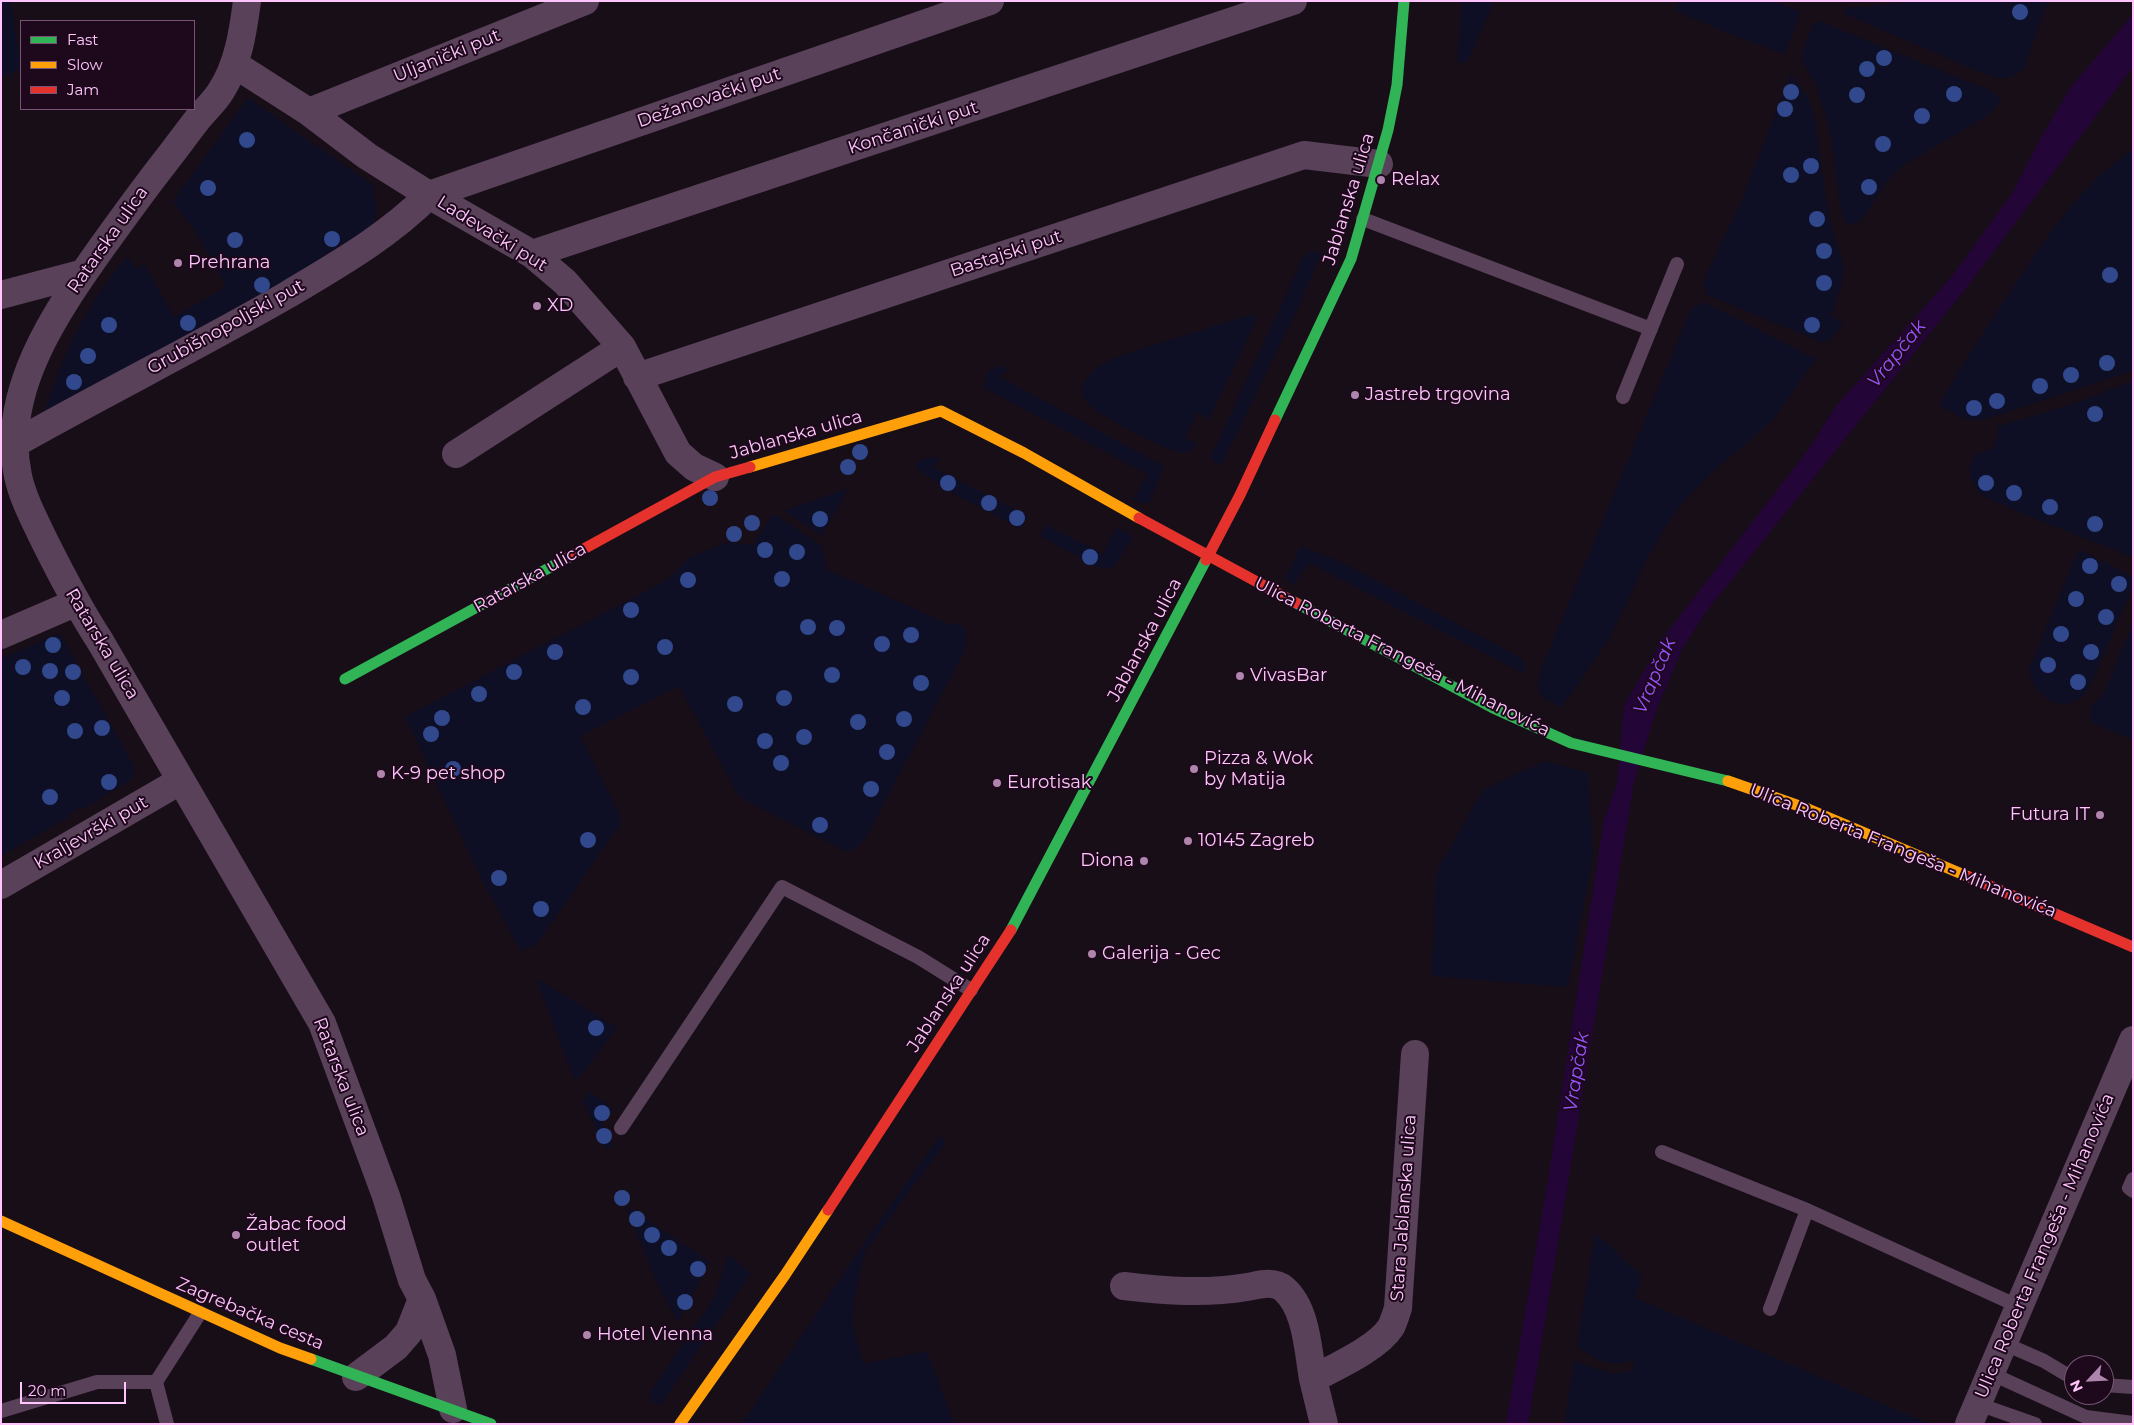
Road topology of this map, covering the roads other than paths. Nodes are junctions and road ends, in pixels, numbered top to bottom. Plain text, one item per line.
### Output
1 (247, 1) edge
2 (585, 1) edge
3 (990, 1) edge
4 (1293, 1) edge
5 (1404, 1) edge
6 (234, 64) junction
7 (309, 112) junction
8 (1379, 164) junction
9 (429, 195) junction
10 (1363, 219) junction
11 (532, 254) junction
12 (1677, 264) dead end
13 (84, 273) junction
14 (1, 295) edge
15 (1651, 329) junction
16 (622, 347) junction
17 (637, 377) junction
18 (1623, 397) dead end
19 (10, 429) edge
20 (456, 454) dead end
21 (715, 477) junction
22 (1208, 556) junction
23 (76, 603) junction
24 (1, 635) edge
25 (345, 679) dead end
26 (180, 781) junction
27 (1, 885) edge
28 (2133, 947) edge
29 (971, 990) junction
30 (2133, 1040) edge
31 (1415, 1054) dead end
32 (621, 1128) dead end
33 (1662, 1152) dead end
34 (2133, 1179) edge
35 (2133, 1191) edge
36 (1807, 1210) junction
37 (1, 1221) edge
38 (1124, 1286) dead end
39 (422, 1299) junction
40 (2018, 1306) junction
41 (1770, 1309) dead end
42 (200, 1313) junction
43 (2003, 1343) junction
44 (1990, 1373) junction
45 (2064, 1373) edge
46 (356, 1377) junction
47 (1313, 1379) junction
48 (156, 1382) junction
49 (2114, 1386) edge
50 (2133, 1387) edge
51 (453, 1409) junction
52 (1, 1411) edge
53 (1973, 1414) edge
54 (2133, 1423) edge
55 (167, 1424) edge
56 (491, 1424) edge
57 (680, 1424) edge
58 (1324, 1424) edge
59 (2035, 1424) edge

1 - 6 street, Ratarska ulica
2 - 7 street, Uljanički put
3 - 9 street, Dežanovački put
4 - 11 street, Končanički put
5 - 8 street, Jablanska ulica
6 - 7 street, Ladevački put
6 - 13 street, Ratarska ulica
7 - 9 street, Ladevački put
8 - 10 street, Jablanska ulica
8 - 17 street, Bastajski put
9 - 11 street, Ladevački put
9 - 19 street, Grubišnopoljski put
10 - 15 lane
10 - 22 street, Jablanska ulica
11 - 16 street, Ladevački put
12 - 15 lane
13 - 14 street
13 - 19 street, Ratarska ulica
15 - 18 lane
16 - 17 street, Ladevački put
16 - 20 street
17 - 21 street, Ladevački put
19 - 23 street, Ratarska ulica
21 - 22 street, Jablanska ulica
21 - 25 street, Ratarska ulica
22 - 28 street, Ulica Roberta Frangeša - Mihanovića
22 - 29 street, Jablanska ulica
23 - 24 street
23 - 26 street, Ratarska ulica
26 - 27 street, Kraljevrški put
26 - 39 street, Ratarska ulica
29 - 32 lane
29 - 57 street, Jablanska ulica
30 - 40 street, Ulica Roberta Frangeša - Mihanovića
31 - 47 street, Stara Jablanska ulica
33 - 36 lane
34 - 35 lane
36 - 40 lane
36 - 41 lane
37 - 42 street, Zagrebačka cesta
38 - 47 street
39 - 46 street
39 - 51 street, Ratarska ulica
40 - 43 street, Ulica Roberta Frangeša - Mihanovića
42 - 46 street, Zagrebačka cesta
42 - 48 lane
43 - 44 street, Ulica Roberta Frangeša - Mihanovića
43 - 45 lane
44 - 53 street, Ulica Roberta Frangeša - Mihanovića
44 - 54 lane
46 - 51 street, Zagrebačka cesta
47 - 58 street
48 - 52 lane
48 - 55 lane
49 - 50 lane
51 - 56 street, Zagrebačka cesta
53 - 59 lane

